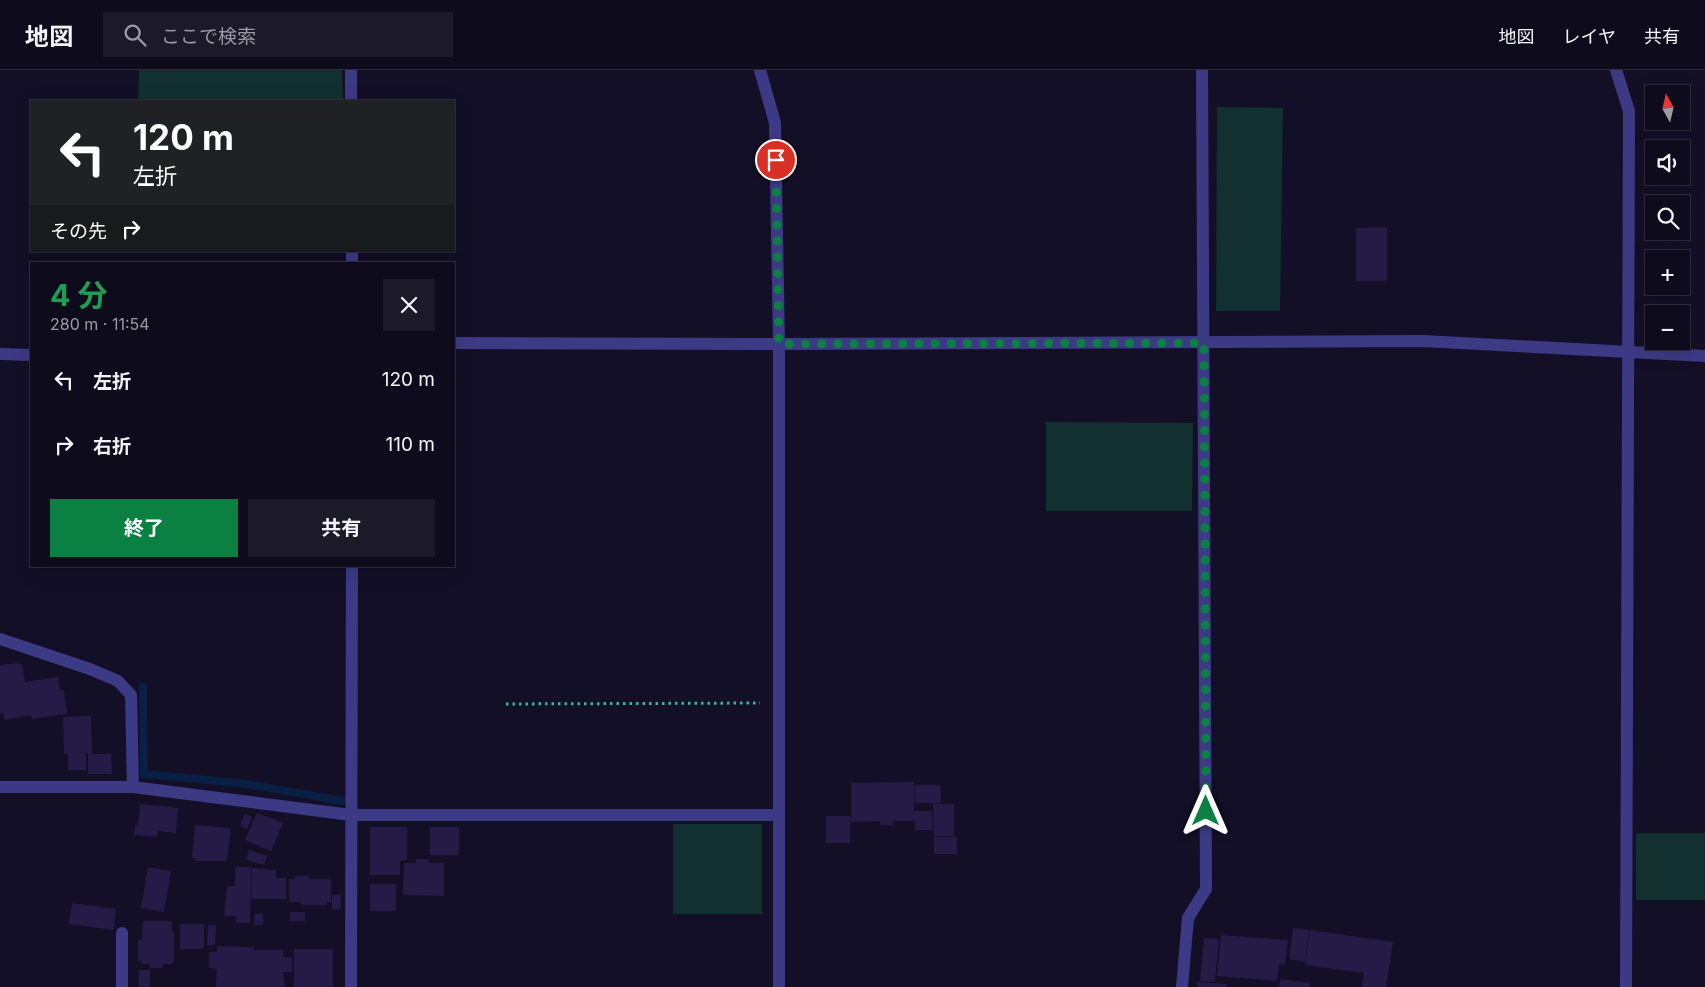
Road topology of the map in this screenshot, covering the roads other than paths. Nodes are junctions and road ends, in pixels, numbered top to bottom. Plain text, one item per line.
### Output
1 (351, 70) edge
2 (760, 70) edge
3 (1202, 70) edge
4 (1616, 70) edge
5 (351, 100) edge
6 (455, 343) edge
7 (1204, 343) junction
8 (779, 344) junction
9 (1628, 352) junction
10 (0, 354) edge
11 (30, 355) edge
12 (1705, 356) edge
13 (352, 567) edge
14 (0, 639) edge
15 (0, 787) edge
16 (133, 788) junction
17 (352, 815) junction
18 (779, 815) junction
19 (122, 933) dead end
20 (122, 987) edge
21 (351, 987) edge
22 (779, 987) edge
23 (1182, 987) edge
24 (1626, 987) edge

1 - 5 street
2 - 8 street
3 - 7 street
4 - 9 street
6 - 8 street
7 - 8 street
7 - 9 street
7 - 23 street
8 - 18 street
9 - 12 street
9 - 24 street
10 - 11 street
13 - 17 street
14 - 16 street
15 - 16 street
16 - 17 street
17 - 18 street
17 - 21 street
18 - 22 street
19 - 20 street

